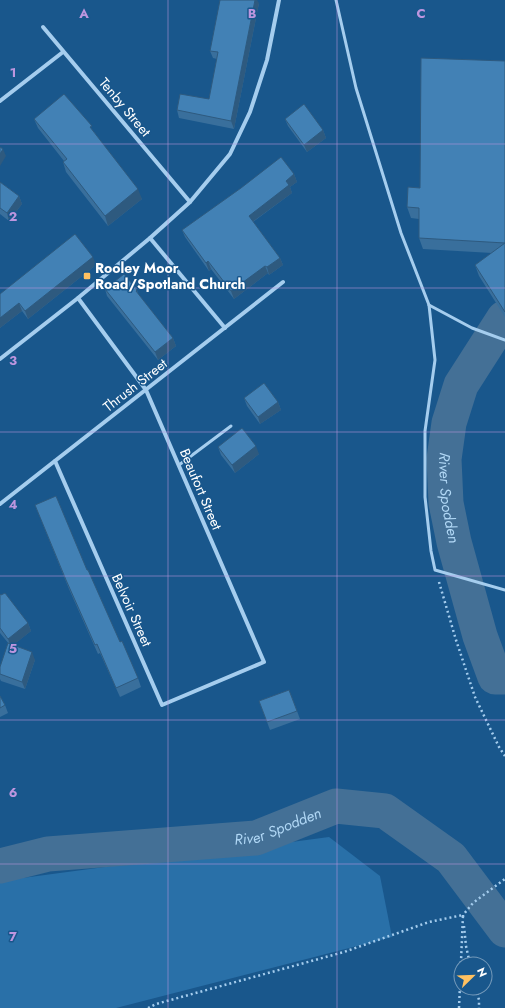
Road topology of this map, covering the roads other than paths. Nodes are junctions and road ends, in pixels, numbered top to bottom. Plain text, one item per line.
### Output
1 (279, 0) edge
2 (336, 0) edge
3 (43, 27) dead end
4 (63, 52) junction
5 (0, 101) edge
6 (190, 202) junction
7 (150, 238) junction
8 (284, 282) dead end
9 (78, 298) junction
10 (429, 305) junction
11 (224, 328) junction
12 (505, 340) edge
13 (0, 359) edge
14 (146, 390) junction
15 (231, 426) dead end
16 (55, 461) junction
17 (179, 465) junction
18 (0, 504) edge
19 (505, 590) edge
20 (224, 679) joint

1 - 6 street
2 - 10 lane
3 - 4 street, Tenby Street
4 - 5 street
4 - 6 street, Tenby Street
6 - 7 street
7 - 9 street
7 - 11 street
8 - 11 street, Thrush Street
9 - 13 street
9 - 14 street, Beaufort Street
10 - 12 lane
10 - 19 lane
11 - 14 street, Thrush Street
14 - 16 street, Thrush Street
14 - 17 street, Beaufort Street
15 - 17 lane
16 - 18 street, Thrush Street
16 - 20 street, Belvoir Street
17 - 20 street, Beaufort Street

